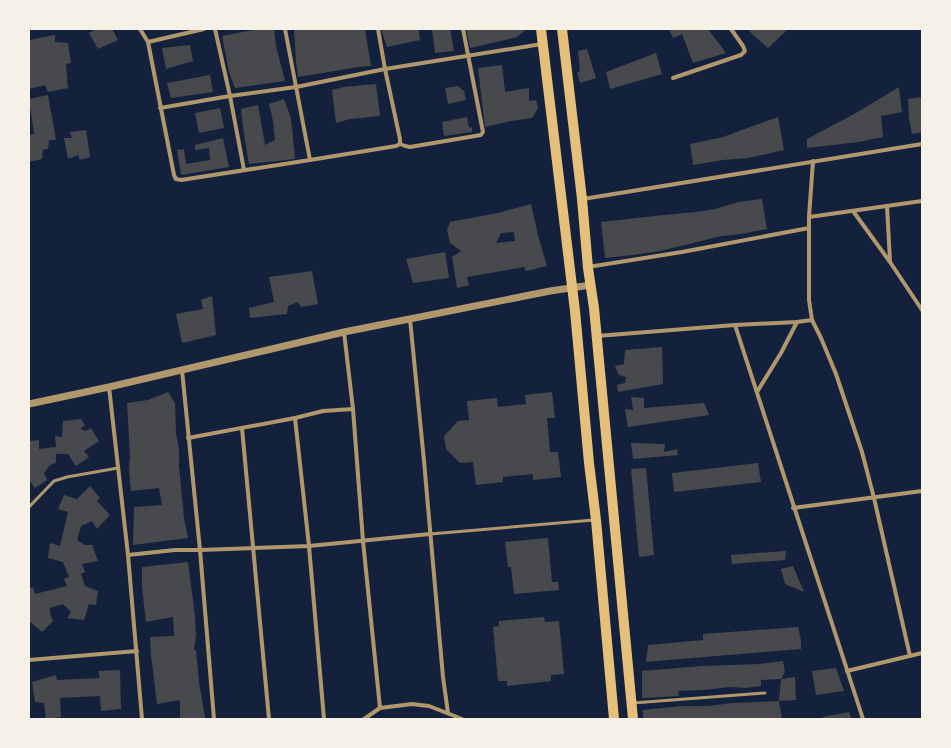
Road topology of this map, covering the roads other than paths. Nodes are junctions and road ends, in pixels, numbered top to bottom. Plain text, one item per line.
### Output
1 (140, 29) edge
2 (204, 29) edge
3 (214, 29) edge
4 (285, 29) edge
5 (378, 29) edge
6 (463, 29) edge
7 (541, 29) edge
8 (562, 29) edge
9 (731, 29) edge
10 (148, 42) junction
11 (543, 44) junction
12 (467, 56) junction
13 (385, 69) junction
14 (673, 78) dead end
15 (296, 88) junction
16 (230, 96) junction
17 (160, 108) junction
18 (400, 144) junction
19 (922, 144) edge
20 (310, 160) junction
21 (813, 161) junction
22 (244, 170) junction
23 (582, 199) junction
24 (922, 201) edge
25 (887, 206) junction
26 (853, 211) junction
27 (810, 217) junction
28 (809, 228) junction
29 (890, 262) junction
30 (588, 268) junction
31 (591, 285) junction
32 (571, 288) junction
33 (922, 310) edge
34 (410, 319) junction
35 (812, 320) junction
36 (797, 322) junction
37 (736, 325) junction
38 (344, 332) junction
39 (596, 336) junction
40 (182, 370) junction
41 (109, 387) junction
42 (757, 392) junction
43 (29, 404) edge
44 (353, 409) junction
45 (295, 418) junction
46 (242, 428) junction
47 (188, 438) junction
48 (118, 468) junction
49 (922, 491) edge
50 (874, 498) junction
51 (29, 507) edge
52 (793, 508) junction
53 (596, 520) junction
54 (430, 534) junction
55 (363, 541) junction
56 (308, 546) junction
57 (253, 548) junction
58 (200, 550) junction
59 (128, 555) junction
60 (137, 651) junction
61 (922, 652) edge
62 (910, 656) junction
63 (29, 660) edge
64 (847, 672) junction
65 (765, 694) dead end
66 (632, 704) junction
67 (380, 708) junction
68 (448, 713) junction
69 (142, 719) edge
70 (214, 719) edge
71 (269, 719) edge
72 (324, 719) edge
73 (364, 719) edge
74 (462, 719) edge
75 (614, 719) edge
76 (633, 719) edge
77 (863, 719) edge

1 - 10 street
2 - 10 street
3 - 16 street
4 - 15 street
5 - 13 street
6 - 12 street
7 - 11 main road
8 - 23 main road
9 - 14 street
10 - 17 street
11 - 12 street
11 - 32 main road
12 - 13 street
12 - 18 street
13 - 15 street
13 - 18 street
15 - 16 street
15 - 20 street
16 - 17 street
16 - 22 street
17 - 22 street
18 - 20 street
19 - 21 street
20 - 22 street
21 - 23 street
21 - 27 street
23 - 30 main road
24 - 25 street
25 - 26 street
25 - 29 street
26 - 27 street
26 - 29 street
27 - 28 street
28 - 30 street
28 - 35 street
29 - 33 street
30 - 31 main road
31 - 32 street
31 - 39 main road
32 - 34 street
32 - 53 main road
34 - 38 street
34 - 54 street
35 - 36 street
35 - 50 street
36 - 37 street
36 - 42 street
37 - 39 street
37 - 42 street
38 - 40 street
38 - 44 street
39 - 66 main road
40 - 41 street
40 - 47 street
41 - 43 street
41 - 48 street
42 - 52 street
44 - 45 street
44 - 55 street
45 - 46 street
45 - 56 street
46 - 47 street
46 - 57 street
47 - 58 street
48 - 51 lane
48 - 59 street
49 - 50 street
50 - 52 street
50 - 62 street
52 - 64 street
53 - 54 lane
53 - 75 main road
54 - 55 street
54 - 68 street
55 - 56 street
55 - 67 street
56 - 57 street
56 - 72 street
57 - 58 street
57 - 71 street
58 - 59 street
58 - 70 street
59 - 60 street
60 - 63 street
60 - 69 street
61 - 62 street
62 - 64 street
64 - 77 street
65 - 66 lane
66 - 76 main road
67 - 68 street
67 - 73 street
68 - 74 street

